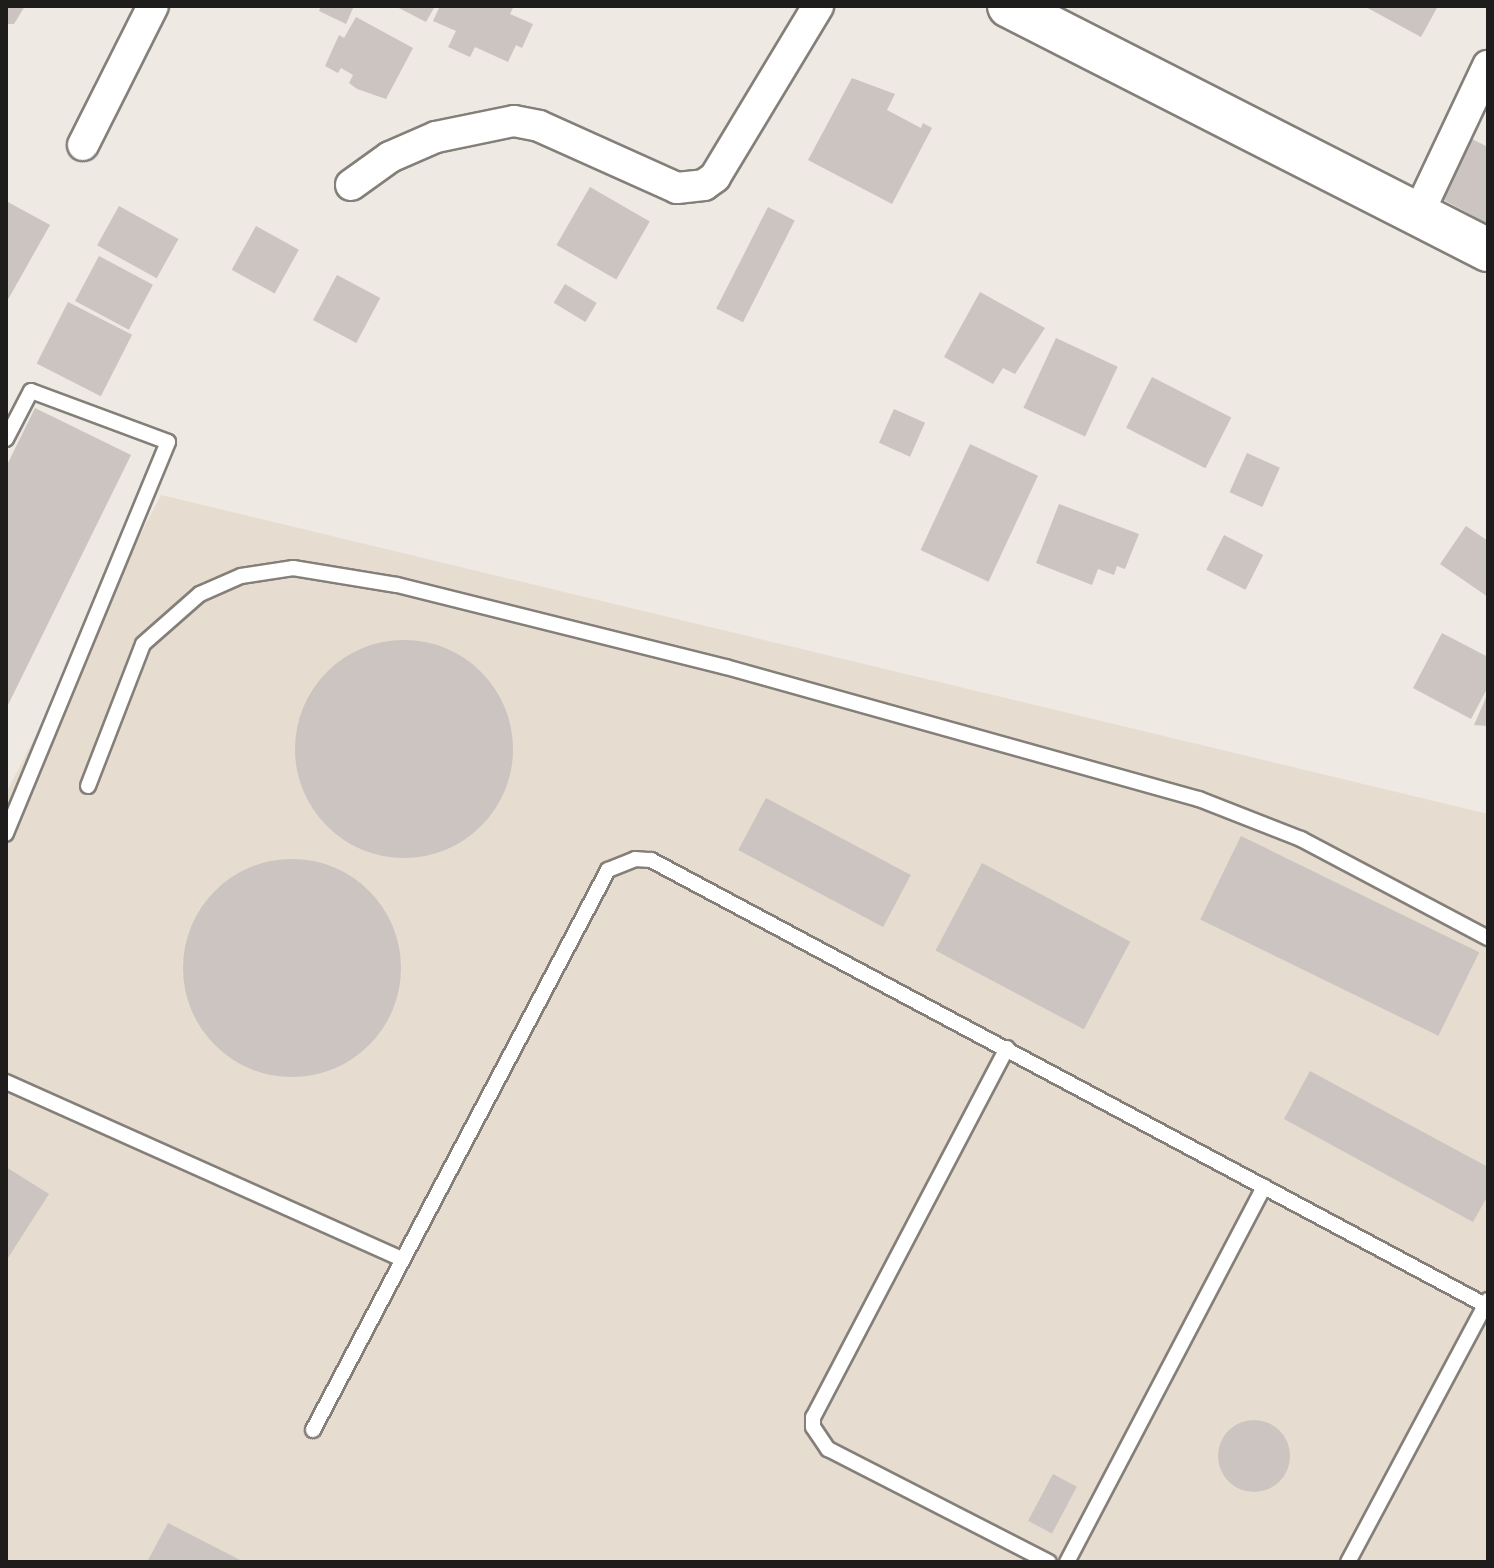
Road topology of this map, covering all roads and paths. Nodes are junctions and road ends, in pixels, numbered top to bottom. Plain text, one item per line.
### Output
1 (153, 6) edge
2 (818, 6) edge
3 (1009, 6) edge
4 (1488, 66) edge
5 (83, 145) dead end
6 (351, 185) dead end
7 (1418, 214) junction
8 (1488, 250) edge
9 (6, 439) edge
10 (88, 786) dead end
11 (6, 834) edge
12 (1488, 938) edge
13 (1007, 1048) junction
14 (6, 1082) edge
15 (1264, 1187) junction
16 (401, 1259) junction
17 (1486, 1302) edge
18 (313, 1430) dead end
19 (1049, 1562) edge
20 (1067, 1562) edge
21 (1348, 1562) edge

1 - 5 street
2 - 6 street
3 - 7 street
4 - 7 street
7 - 8 street
9 - 11 lane
10 - 12 lane
13 - 15 lane
13 - 16 lane
13 - 19 lane
14 - 16 lane
15 - 17 lane
15 - 20 lane
16 - 18 lane
17 - 21 lane

